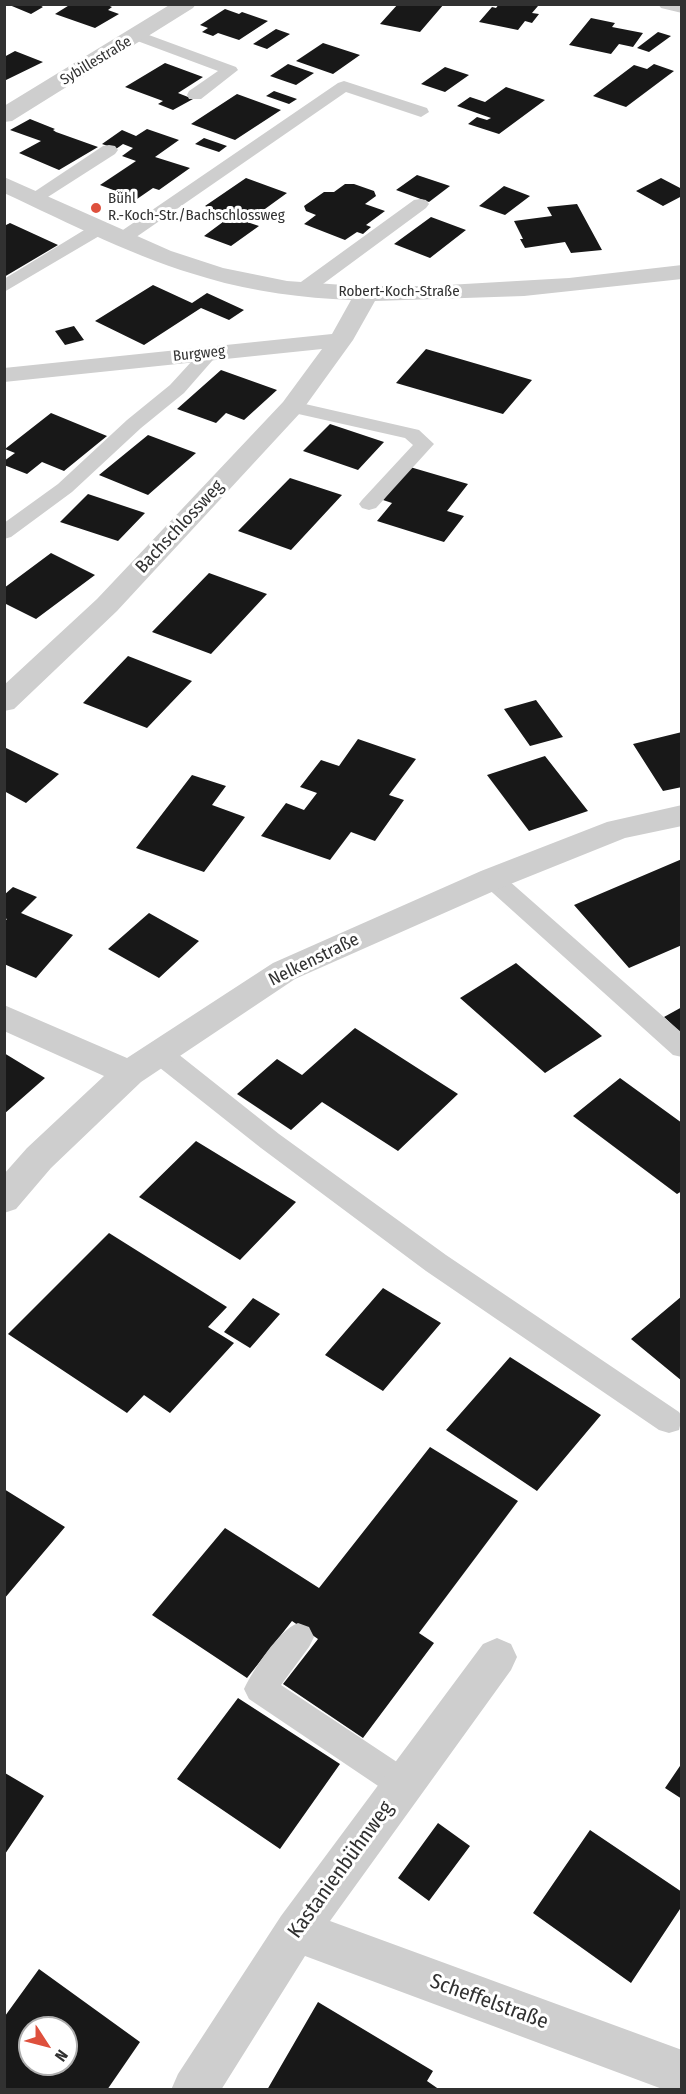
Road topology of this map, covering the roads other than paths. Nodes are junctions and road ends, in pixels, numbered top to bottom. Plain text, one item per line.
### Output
1 (186, 4) edge
2 (668, 4) edge
3 (681, 7) edge
4 (138, 36) junction
5 (195, 95) dead end
6 (420, 112) dead end
7 (4, 116) edge
8 (109, 150) dead end
9 (4, 184) edge
10 (34, 198) junction
11 (420, 204) dead end
12 (100, 228) junction
13 (123, 238) junction
14 (681, 272) edge
15 (4, 287) edge
16 (301, 291) junction
17 (368, 294) junction
18 (340, 340) junction
19 (210, 353) junction
20 (4, 375) edge
21 (292, 407) junction
22 (369, 504) dead end
23 (4, 533) edge
24 (4, 702) edge
25 (681, 815) edge
26 (492, 879) junction
27 (4, 1017) edge
28 (681, 1048) edge
29 (159, 1053) junction
30 (129, 1073) junction
31 (4, 1199) edge
32 (669, 1421) dead end
33 (298, 1637) dead end
34 (497, 1657) dead end
35 (404, 1785) junction
36 (296, 1931) junction
37 (681, 2073) edge
38 (194, 2090) edge

1 - 4 street, Sybillestraße
2 - 3 street
4 - 5 lane
4 - 7 street, Sybillestraße
6 - 13 lane
8 - 10 lane
9 - 10 street, Robert-Koch-Straße
10 - 12 street, Robert-Koch-Straße
11 - 16 lane
12 - 13 street, Robert-Koch-Straße
12 - 15 lane
13 - 16 street, Robert-Koch-Straße
14 - 17 street, Robert-Koch-Straße
16 - 17 street, Robert-Koch-Straße
17 - 18 street
18 - 19 street, Burgweg
18 - 21 street, Bachschlossweg
19 - 20 street, Burgweg
19 - 23 lane
21 - 22 lane
21 - 24 street, Bachschlossweg
25 - 26 street, Nelkenstraße
26 - 28 lane
26 - 29 street, Nelkenstraße
27 - 30 street
29 - 30 street, Nelkenstraße
29 - 32 lane
30 - 31 street, Nelkenstraße
33 - 35 lane
34 - 35 street, Kastanienbühnweg
35 - 36 street, Kastanienbühnweg
36 - 37 street, Scheffelstraße
36 - 38 street, Kastanienbühnweg

